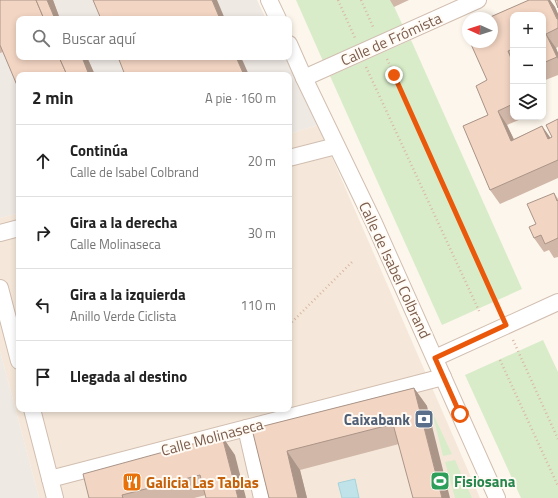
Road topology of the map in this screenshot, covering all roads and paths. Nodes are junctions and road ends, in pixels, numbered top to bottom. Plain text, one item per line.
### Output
1 (270, 0) edge
2 (338, 0) edge
3 (361, 0) edge
4 (478, 0) edge
5 (277, 16) edge
6 (380, 44) junction
7 (292, 51) edge
8 (361, 53) junction
9 (304, 78) junction
10 (336, 146) junction
11 (292, 157) edge
12 (16, 229) edge
13 (0, 233) edge
14 (354, 260) dead end
15 (0, 288) edge
16 (558, 302) edge
17 (480, 313) dead end
18 (292, 322) edge
19 (506, 325) junction
20 (16, 349) edge
21 (435, 358) junction
22 (500, 360) dead end
23 (443, 377) junction
24 (33, 412) edge
25 (246, 428) junction
26 (558, 439) edge
27 (50, 479) junction
28 (558, 486) edge
29 (55, 498) edge
30 (262, 498) edge
31 (497, 498) edge

1 - 5 street
2 - 8 path
3 - 6 path
4 - 6 street, Calle de Frómista
6 - 8 street, Calle de Frómista
6 - 19 path
7 - 9 street, Calle de Isabel Colbrand
8 - 9 street, Calle de Frómista
8 - 17 path
9 - 10 street, Calle de Isabel Colbrand
10 - 11 street
10 - 21 street, Calle de Isabel Colbrand
12 - 13 street
14 - 18 path
15 - 20 street
16 - 19 street
19 - 21 street
19 - 26 path
21 - 23 street, Calle de Isabel Colbrand
22 - 28 path
23 - 25 street, Calle Molinaseca
23 - 31 street, Calle de Isabel Colbrand
24 - 27 street
25 - 27 street, Calle Molinaseca
25 - 30 street
27 - 29 street

